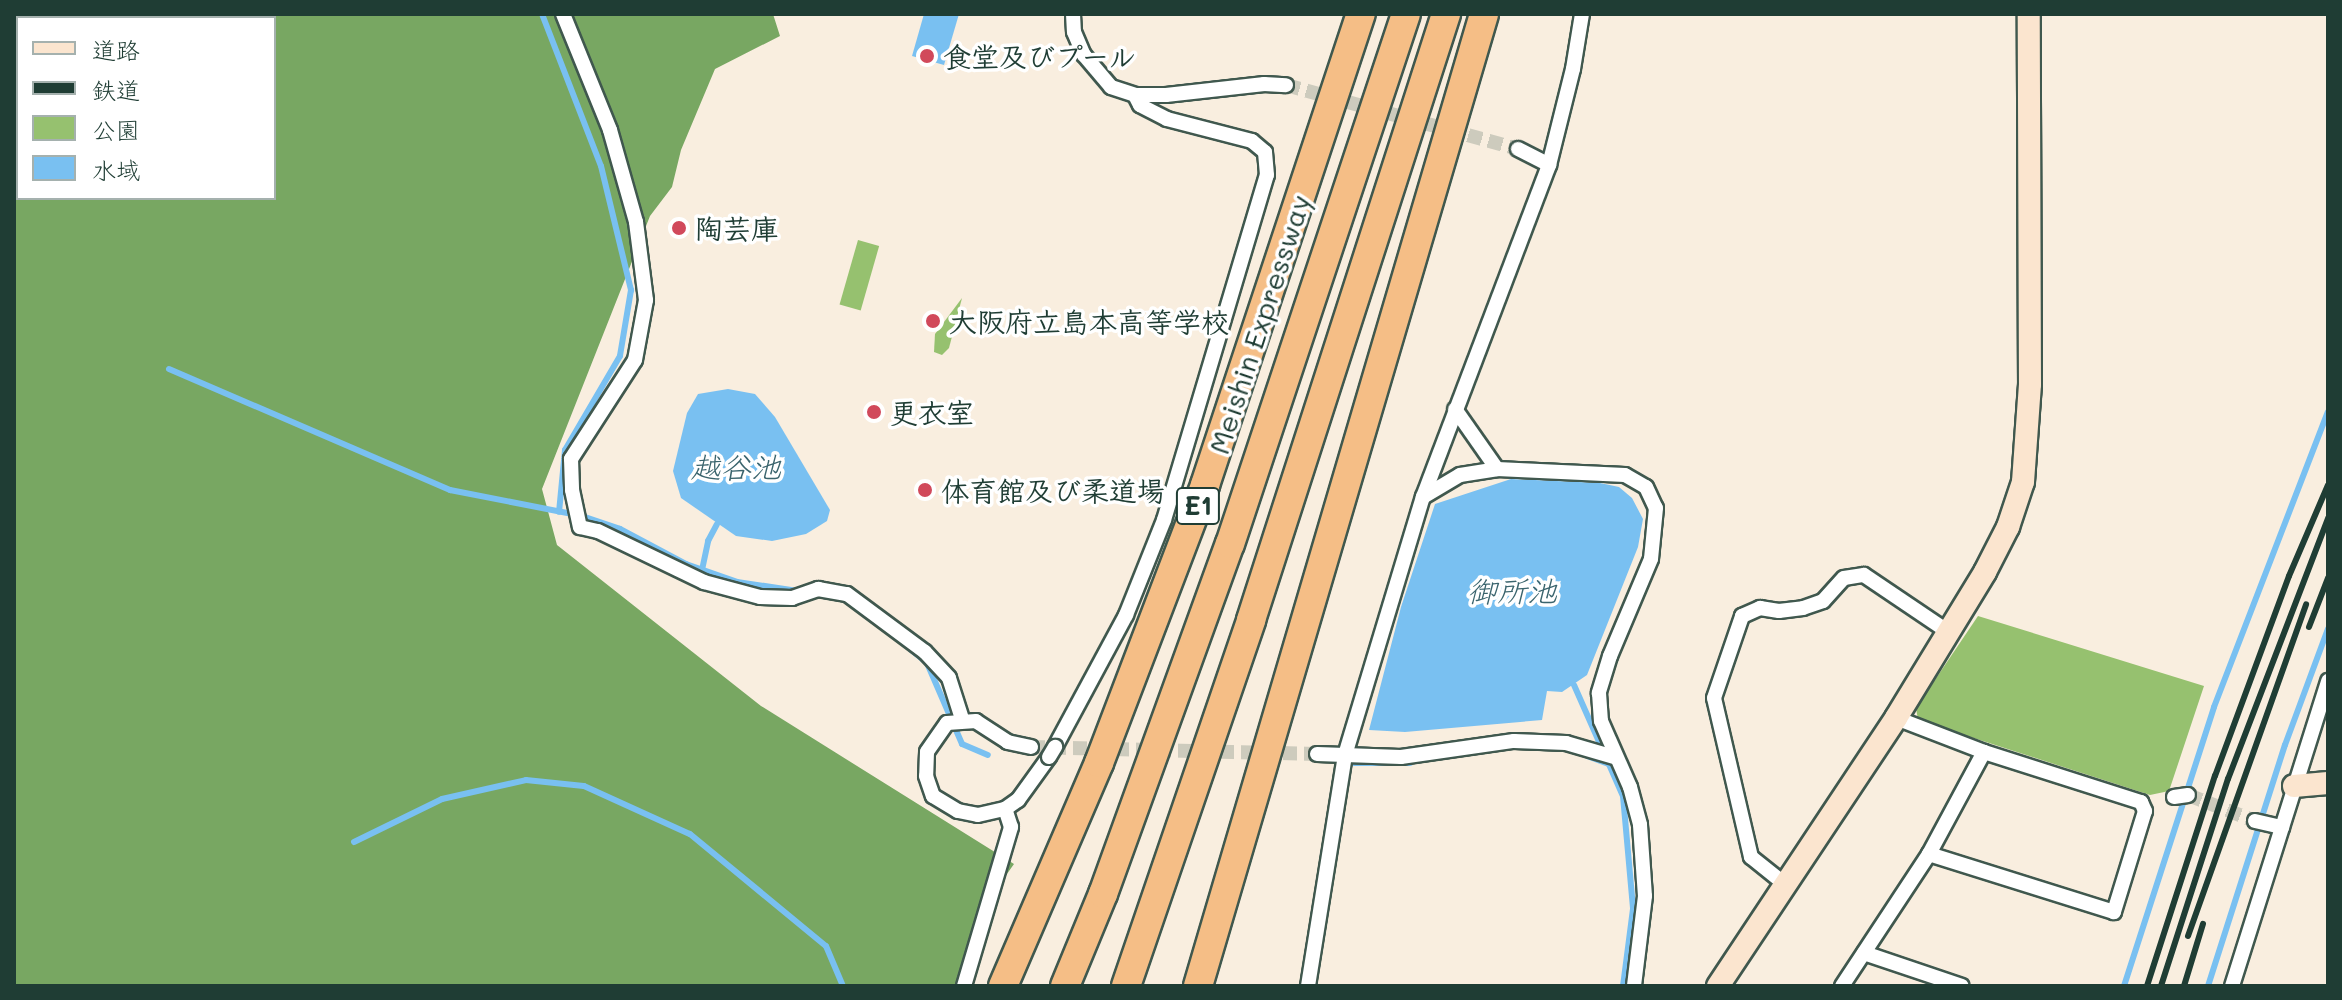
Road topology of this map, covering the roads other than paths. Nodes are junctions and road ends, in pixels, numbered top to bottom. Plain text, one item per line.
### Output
1 (563, 14) edge
2 (1073, 14) edge
3 (1361, 14) edge
4 (1406, 14) edge
5 (1446, 14) edge
6 (1484, 14) edge
7 (1582, 14) edge
8 (2029, 14) edge
9 (1286, 85) tunnel mouth
10 (1135, 95) junction
11 (1518, 149) tunnel mouth
12 (1549, 165) junction
13 (1455, 409) junction
14 (1497, 469) junction
15 (1423, 497) junction
16 (1947, 631) junction
17 (2328, 681) edge
18 (1896, 718) junction
19 (956, 721) junction
20 (1031, 747) tunnel mouth
21 (1984, 752) junction
22 (1317, 754) tunnel mouth
23 (1613, 757) junction
24 (1344, 761) junction
25 (2328, 783) edge
26 (2294, 786) junction
27 (1005, 809) junction
28 (2255, 821) tunnel mouth
29 (2282, 827) junction
30 (1929, 854) junction
31 (1786, 885) junction
32 (1864, 953) junction
33 (964, 986) edge
34 (1003, 986) edge
35 (1065, 986) edge
36 (1126, 986) edge
37 (1198, 986) edge
38 (1308, 986) edge
39 (1634, 986) edge
40 (1718, 986) edge
41 (1842, 986) edge
42 (1962, 986) edge
43 (2232, 986) edge

1 - 19 street
2 - 10 street
3 - 34 highway, Meishin Expressway / E1
4 - 35 highway, Meishin Expressway / E1
5 - 36 highway
6 - 37 highway
7 - 12 street
8 - 16 street
9 - 10 street
10 - 27 street
11 - 12 street
12 - 13 street
13 - 14 street
13 - 15 street
14 - 15 street
14 - 23 street
15 - 24 street
16 - 18 street
16 - 31 street
17 - 26 street
18 - 21 street
18 - 31 street
19 - 20 street
19 - 27 street
21 - 30 street
21 - 30 street
22 - 24 street
23 - 24 street
23 - 39 street
24 - 38 street
25 - 26 street
26 - 29 street
27 - 33 street
28 - 29 street
29 - 43 street
30 - 32 street
31 - 40 street
32 - 41 street
32 - 42 street

